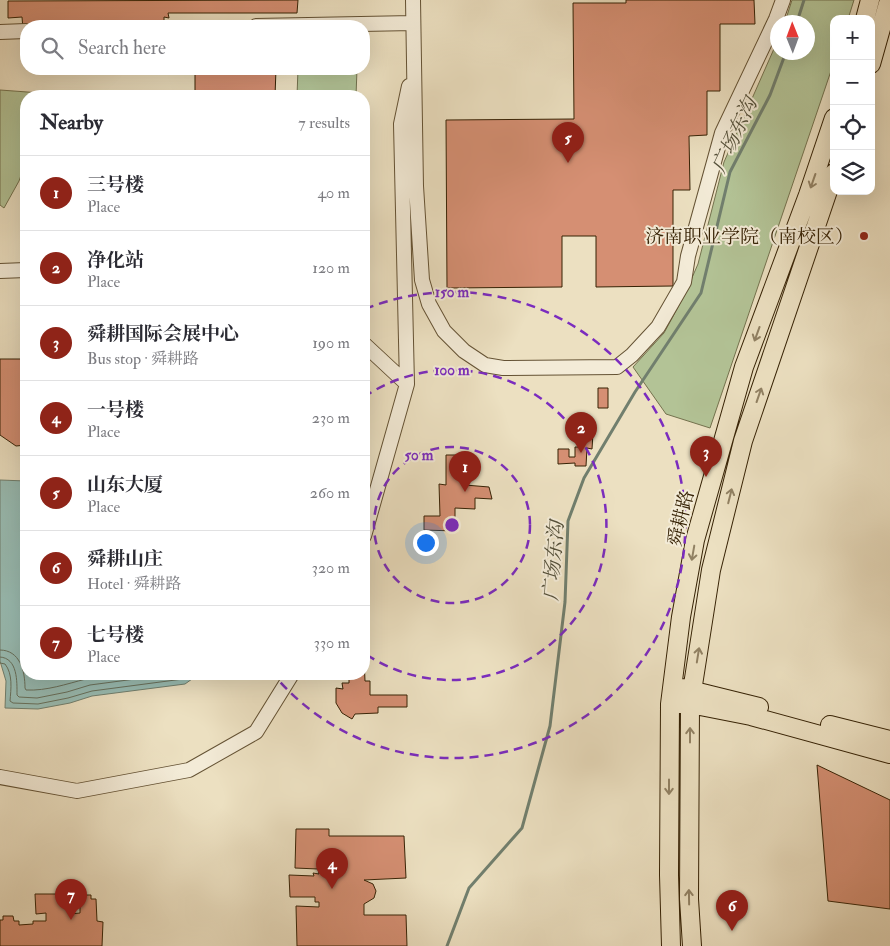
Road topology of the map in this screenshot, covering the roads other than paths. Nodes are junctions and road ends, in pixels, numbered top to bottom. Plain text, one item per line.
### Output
1 (413, 0) edge
2 (783, 0) edge
3 (870, 0) edge
4 (889, 0) edge
5 (866, 15) edge
6 (413, 23) junction
7 (370, 24) edge
8 (20, 31) edge
9 (0, 32) edge
10 (872, 60) edge
11 (414, 61) junction
12 (830, 130) edge
13 (830, 184) edge
14 (20, 270) edge
15 (0, 271) edge
16 (370, 350) edge
17 (407, 384) junction
18 (370, 515) edge
19 (288, 680) edge
20 (672, 685) junction
21 (691, 697) junction
22 (670, 704) junction
23 (890, 740) edge
24 (890, 754) edge
25 (0, 777) edge
26 (672, 946) edge
27 (692, 946) edge

1 - 6 street
2 - 11 street
3 - 5 main road
4 - 10 main road
6 - 7 street
6 - 11 street
8 - 9 street
11 - 17 street
12 -> 20 main road, 舜耕路
21 -> 13 main road
14 - 15 street
16 - 17 street
17 - 18 street
19 - 25 street
20 - 21 main road
20 - 22 main road, 舜耕路
21 - 22 main road
21 - 23 main road
21 - 24 main road
27 -> 21 main road
22 -> 26 main road, 舜耕路

